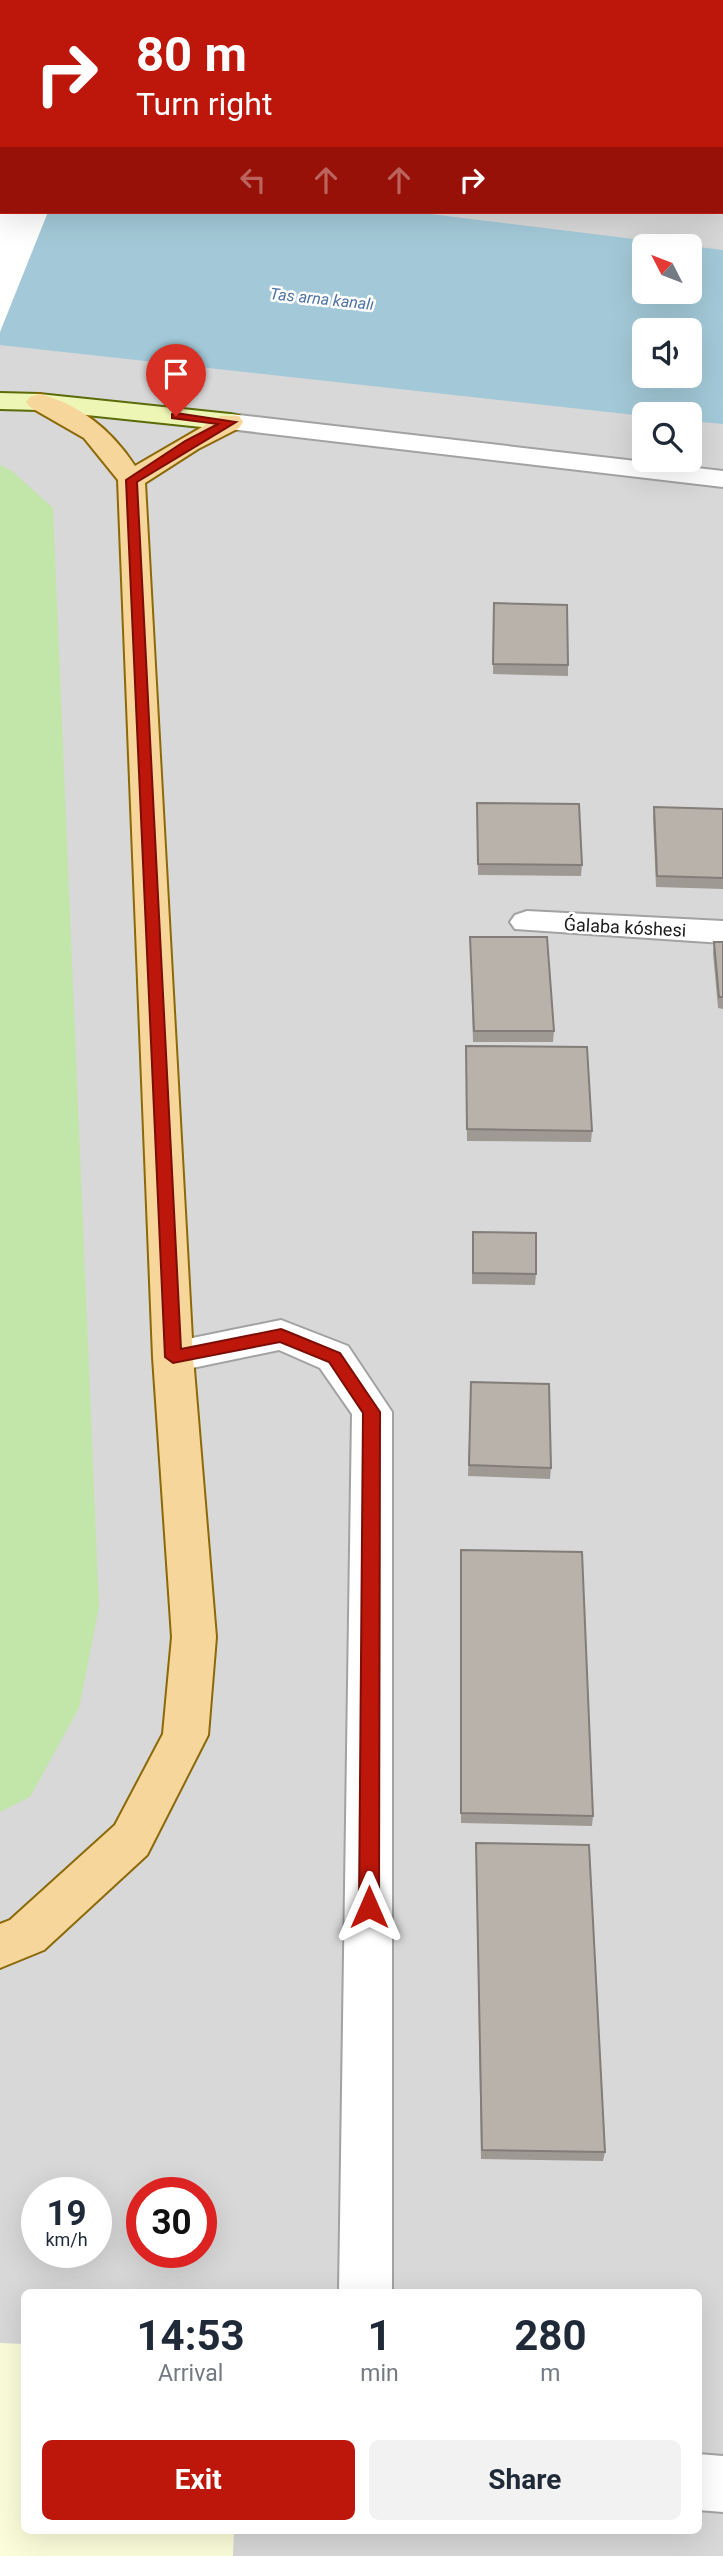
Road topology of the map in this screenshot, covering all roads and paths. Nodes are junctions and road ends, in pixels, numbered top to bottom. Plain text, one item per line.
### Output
1 (0, 401) edge
2 (39, 402) junction
3 (230, 422) junction
4 (131, 480) junction
5 (723, 480) edge
6 (527, 922) dead end
7 (723, 932) edge
8 (173, 1357) junction
9 (0, 1946) edge
10 (366, 2289) edge
11 (702, 2482) edge
12 (723, 2484) edge

1 - 2 street
2 - 3 street
2 - 4 main road
3 - 4 main road
3 - 5 street
4 - 8 main road
6 - 7 street, Ǵalaba kóshesi
8 - 9 main road
8 - 10 street
11 - 12 street

